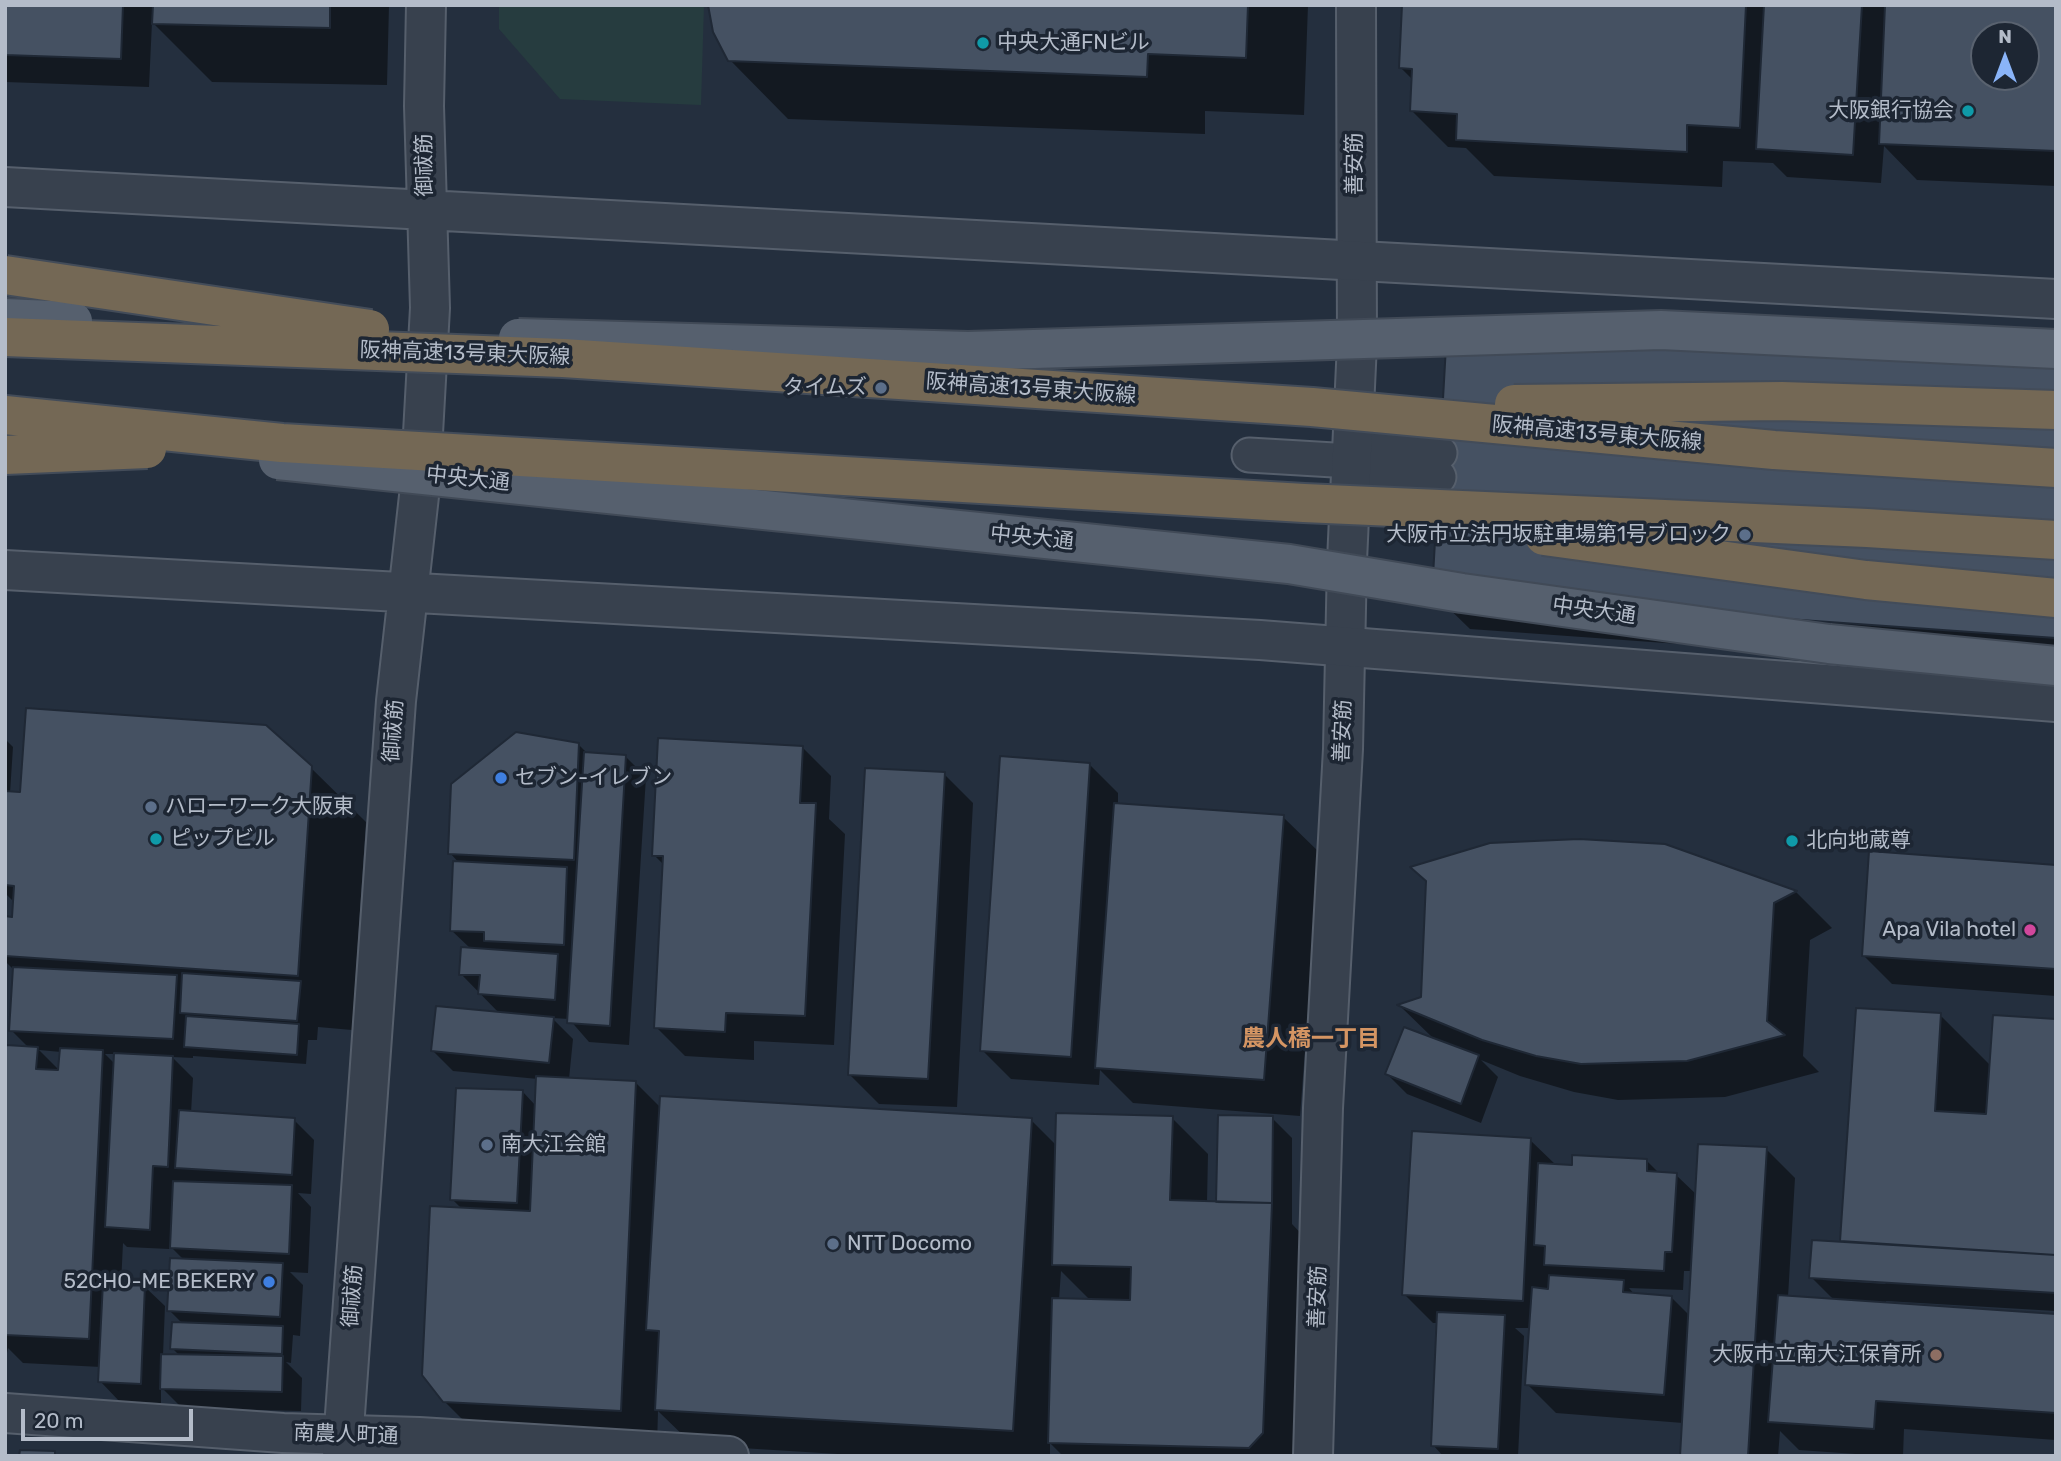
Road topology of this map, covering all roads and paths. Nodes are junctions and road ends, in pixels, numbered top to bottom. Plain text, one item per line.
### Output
1 (426, 5) edge
2 (1356, 5) edge
3 (5, 187) edge
4 (426, 210) junction
5 (1356, 259) junction
6 (5, 275) edge
7 (2056, 299) edge
8 (5, 317) edge
9 (5, 337) edge
10 (2056, 349) edge
11 (563, 358) junction
12 (1312, 407) junction
13 (2056, 410) edge
14 (5, 415) edge
15 (5, 442) edge
16 (282, 443) junction
17 (5, 455) edge
18 (1250, 455) dead end
19 (1351, 461) junction
20 (1439, 465) dead end
21 (2056, 468) edge
22 (1304, 503) junction
23 (2056, 540) edge
24 (5, 570) edge
25 (408, 591) junction
26 (2056, 598) edge
27 (1344, 647) junction
28 (2056, 666) edge
29 (2056, 702) edge
30 (5, 1413) edge
31 (342, 1445) edge
32 (729, 1456) edge
33 (1313, 1456) edge

1 - 4 street, 御祓筋
2 - 5 street, 善安筋
3 - 4 street
4 - 5 street
4 - 25 street, 御祓筋
5 - 7 street
5 - 19 street, 善安筋
6 - 11 highway, bridge
8 - 10 main road, bridge
9 - 11 highway, 阪神高速13号東大阪線, bridge
11 - 12 highway, 阪神高速13号東大阪線, bridge
12 - 13 highway, bridge
12 - 21 highway, 阪神高速13号東大阪線, bridge
14 - 16 highway, bridge
15 - 28 main road, 中央大通, bridge
16 - 17 highway, bridge
16 - 22 highway, bridge
18 - 19 lane
19 - 20 lane
19 - 27 street, 善安筋
22 - 23 highway, bridge
22 - 26 highway, bridge
24 - 25 street
25 - 27 street
25 - 31 street, 御祓筋
27 - 29 street
27 - 33 street, 善安筋
30 - 31 street, 南農人町通
31 - 32 street, 南農人町通

